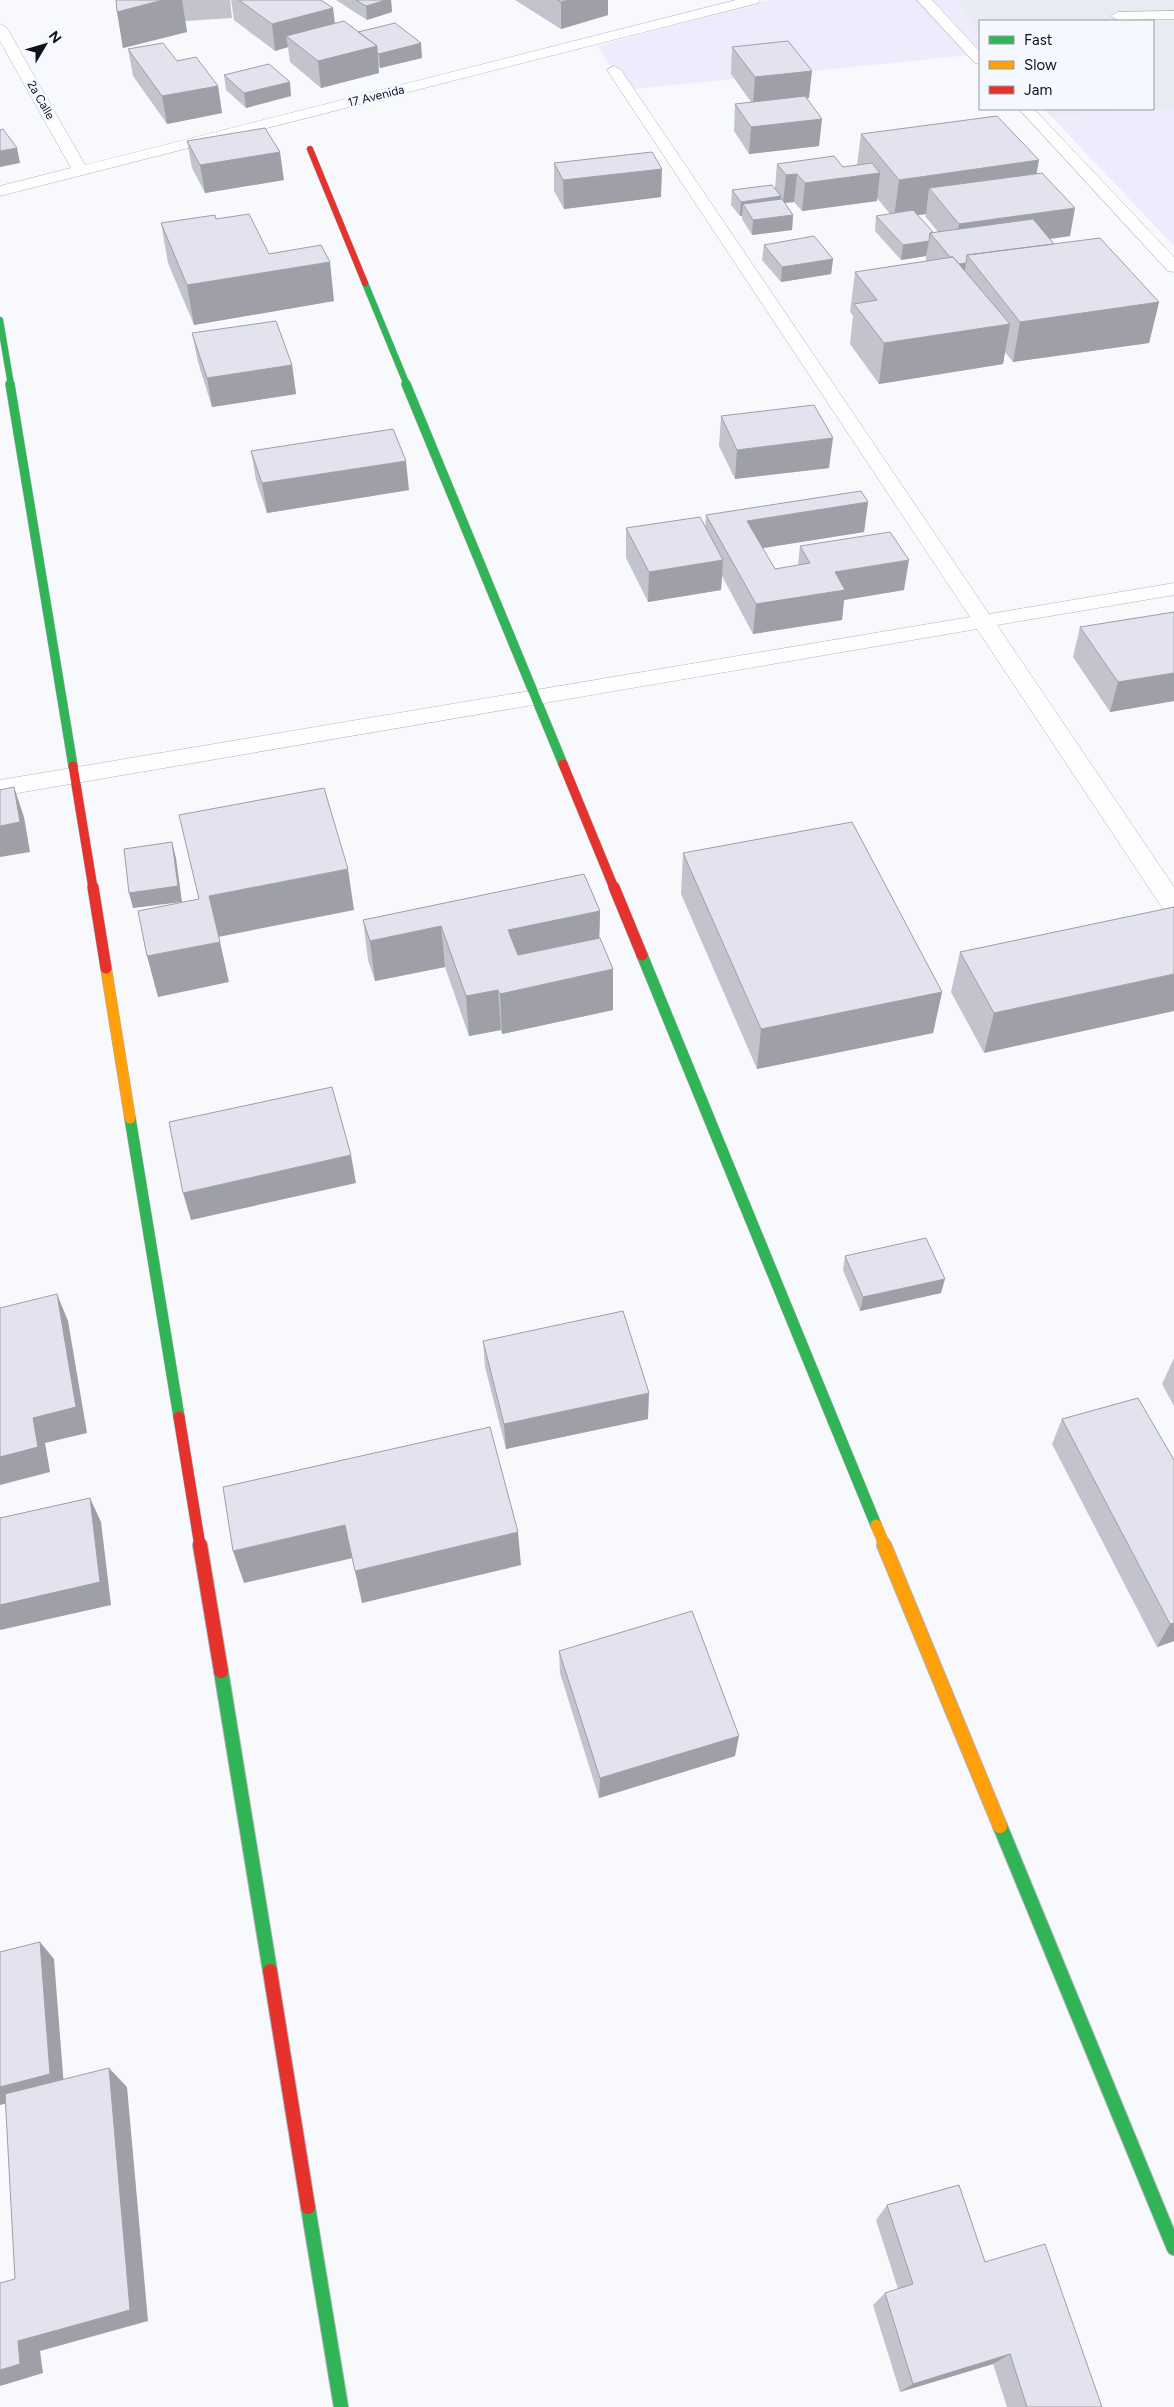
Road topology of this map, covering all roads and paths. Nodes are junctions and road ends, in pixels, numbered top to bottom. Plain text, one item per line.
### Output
1 (752, 0) edge
2 (924, 0) edge
3 (1174, 15) edge
4 (1118, 16) dead end
5 (0, 28) edge
6 (979, 59) edge
7 (614, 70) dead end
8 (1027, 110) edge
9 (310, 150) dead end
10 (81, 171) junction
11 (0, 191) edge
12 (1174, 267) edge
13 (0, 320) edge
14 (1174, 589) edge
15 (983, 621) junction
16 (536, 697) junction
17 (74, 775) junction
18 (0, 788) edge
19 (1174, 906) edge
20 (1174, 2248) edge
21 (341, 2407) edge

1 - 10 street, 17 Avenida
2 - 6 street
3 - 4 street
5 - 10 street, 2a Calle
7 - 15 street
8 - 12 street
9 - 16 street
10 - 11 street, 17 Avenida
13 - 17 street
14 - 15 street
15 - 16 street
15 - 19 street
16 - 17 street
16 - 20 street
17 - 18 street
17 - 21 street

